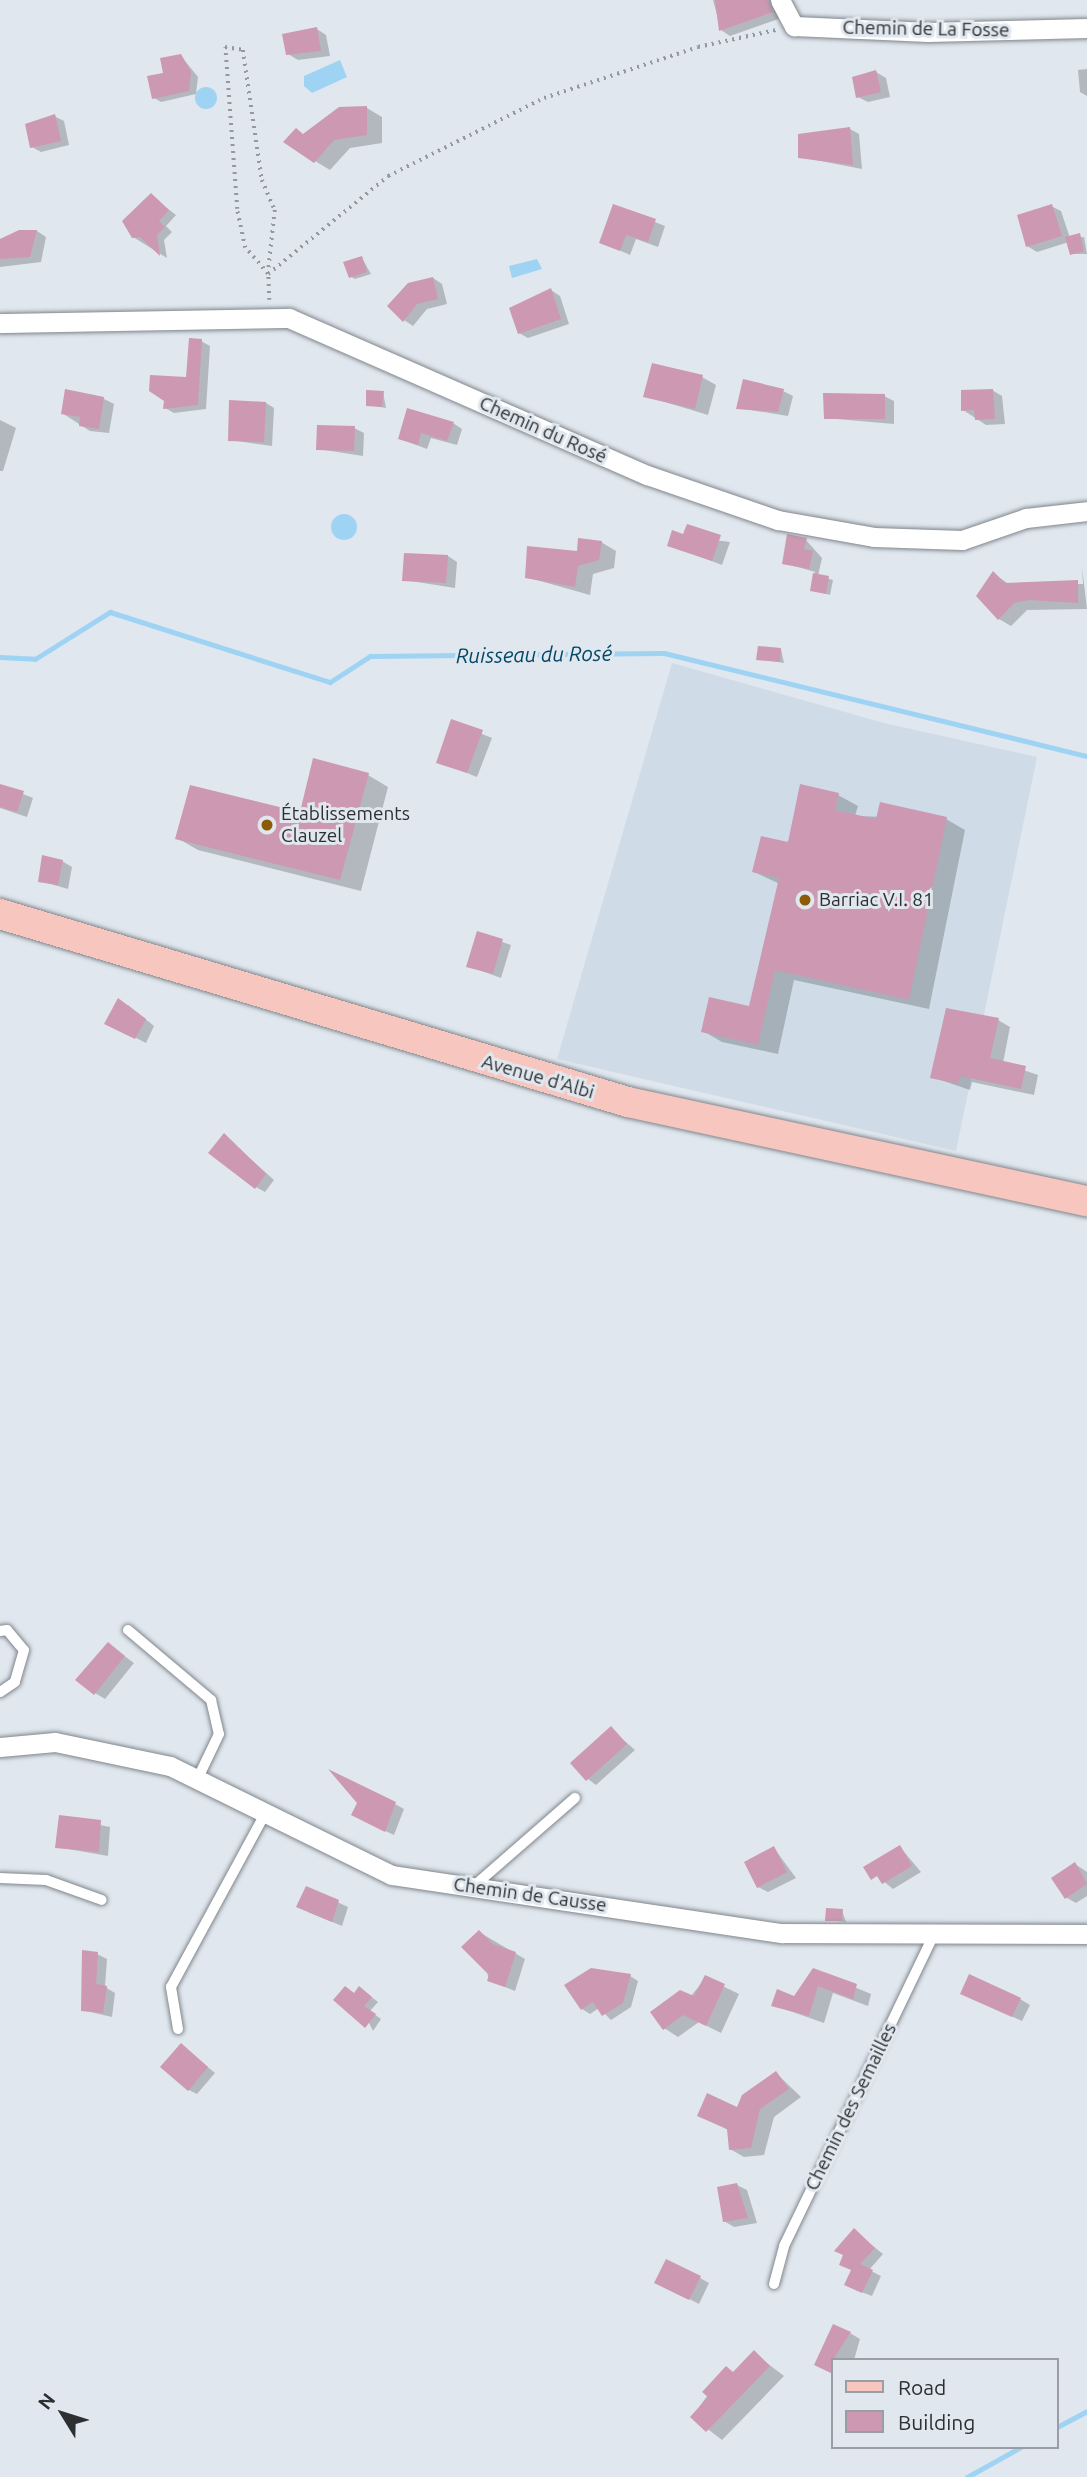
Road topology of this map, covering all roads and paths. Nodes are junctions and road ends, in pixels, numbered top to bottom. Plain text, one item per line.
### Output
1 (780, 0) edge
2 (793, 26) junction
3 (1087, 28) edge
4 (268, 274) junction
5 (270, 316) junction
6 (0, 323) edge
7 (1087, 511) edge
8 (0, 914) edge
9 (1087, 1200) edge
10 (128, 1630) dead end
11 (0, 1631) edge
12 (0, 1692) edge
13 (0, 1747) edge
14 (197, 1780) junction
15 (575, 1798) dead end
16 (265, 1814) junction
17 (0, 1878) edge
18 (474, 1886) junction
19 (102, 1900) dead end
20 (935, 1933) junction
21 (1087, 1934) edge
22 (178, 2029) dead end
23 (774, 2284) dead end

1 - 2 street
2 - 3 street, Chemin de La Fosse
2 - 4 path
4 - 4 path
4 - 5 path
5 - 6 street, Chemin du Rosé
5 - 7 street, Chemin du Rosé
8 - 9 main road, Avenue d'Albi
10 - 14 lane
11 - 12 lane
13 - 14 street, Chemin de Causse
14 - 16 street, Chemin de Causse
15 - 18 lane
16 - 18 street, Chemin de Causse
16 - 22 lane
17 - 19 lane
18 - 20 street, Chemin de Causse
20 - 21 street, Chemin de Causse
20 - 23 lane, Chemin des Semailles

